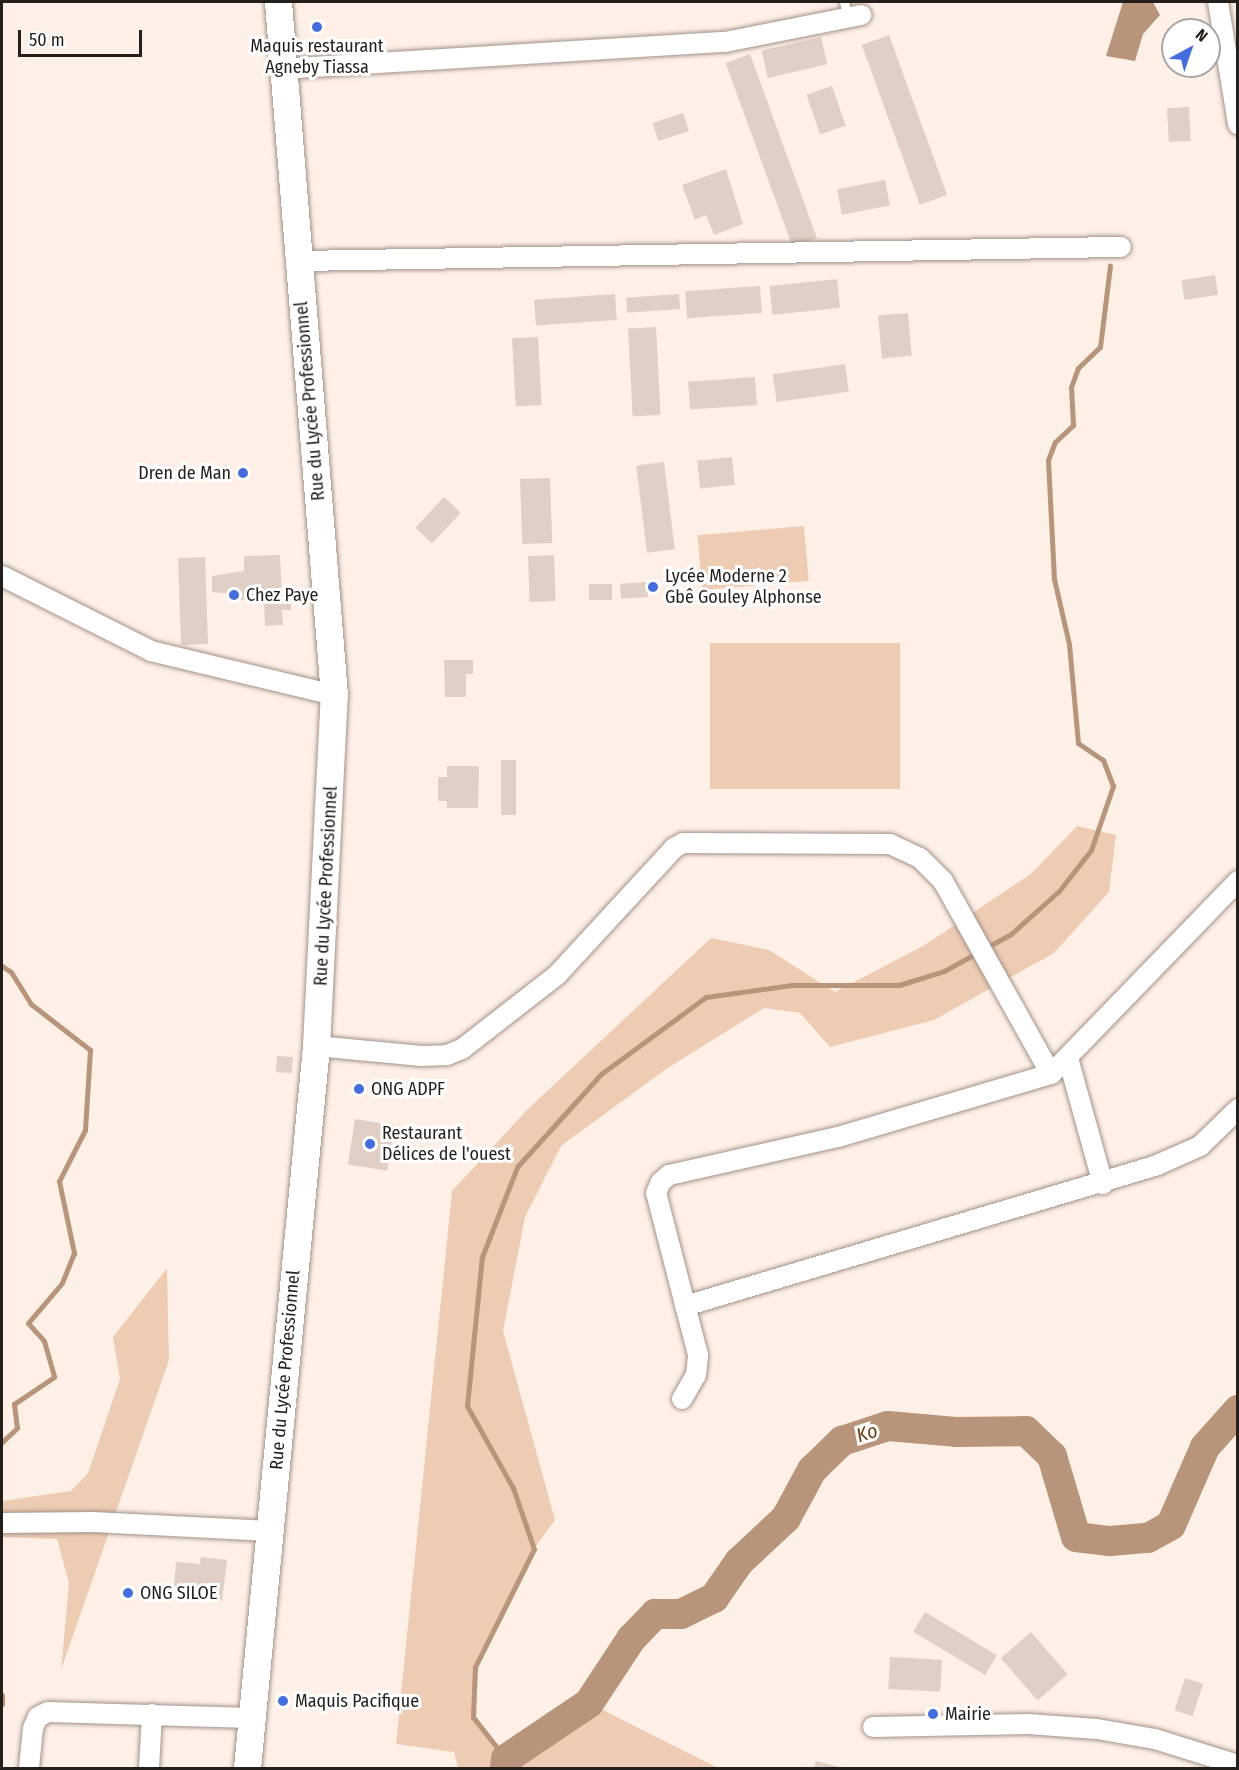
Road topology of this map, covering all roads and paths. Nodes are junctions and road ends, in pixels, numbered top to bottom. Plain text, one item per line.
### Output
1 (278, 2) edge
2 (1218, 2) edge
3 (851, 11) edge
4 (287, 69) junction
5 (1238, 124) edge
6 (1121, 247) dead end
7 (299, 261) junction
8 (2, 576) edge
9 (334, 695) junction
10 (1238, 882) edge
11 (316, 1046) junction
12 (1068, 1058) junction
13 (1051, 1074) junction
14 (1238, 1109) edge
15 (1103, 1184) junction
16 (685, 1306) junction
17 (682, 1399) dead end
18 (2, 1522) edge
19 (270, 1531) junction
20 (152, 1714) junction
21 (251, 1718) junction
22 (873, 1726) dead end
23 (1238, 1765) edge
24 (29, 1768) edge
25 (149, 1768) edge
26 (247, 1768) edge

1 - 4 main road, Rue du Lycée Professionnel
2 - 5 street
3 - 4 street
4 - 7 main road, Rue du Lycée Professionnel
6 - 7 street
7 - 9 main road, Rue du Lycée Professionnel
8 - 9 street
9 - 11 main road, Rue du Lycée Professionnel
10 - 12 street
11 - 13 street
11 - 19 main road, Rue du Lycée Professionnel
12 - 13 street
12 - 15 street
13 - 16 street
14 - 15 street
15 - 16 street
16 - 17 street
18 - 19 street
19 - 21 main road, Rue du Lycée Professionnel
20 - 21 street
20 - 24 street
20 - 25 street
21 - 26 main road, Rue du Lycée Professionnel
22 - 23 street

